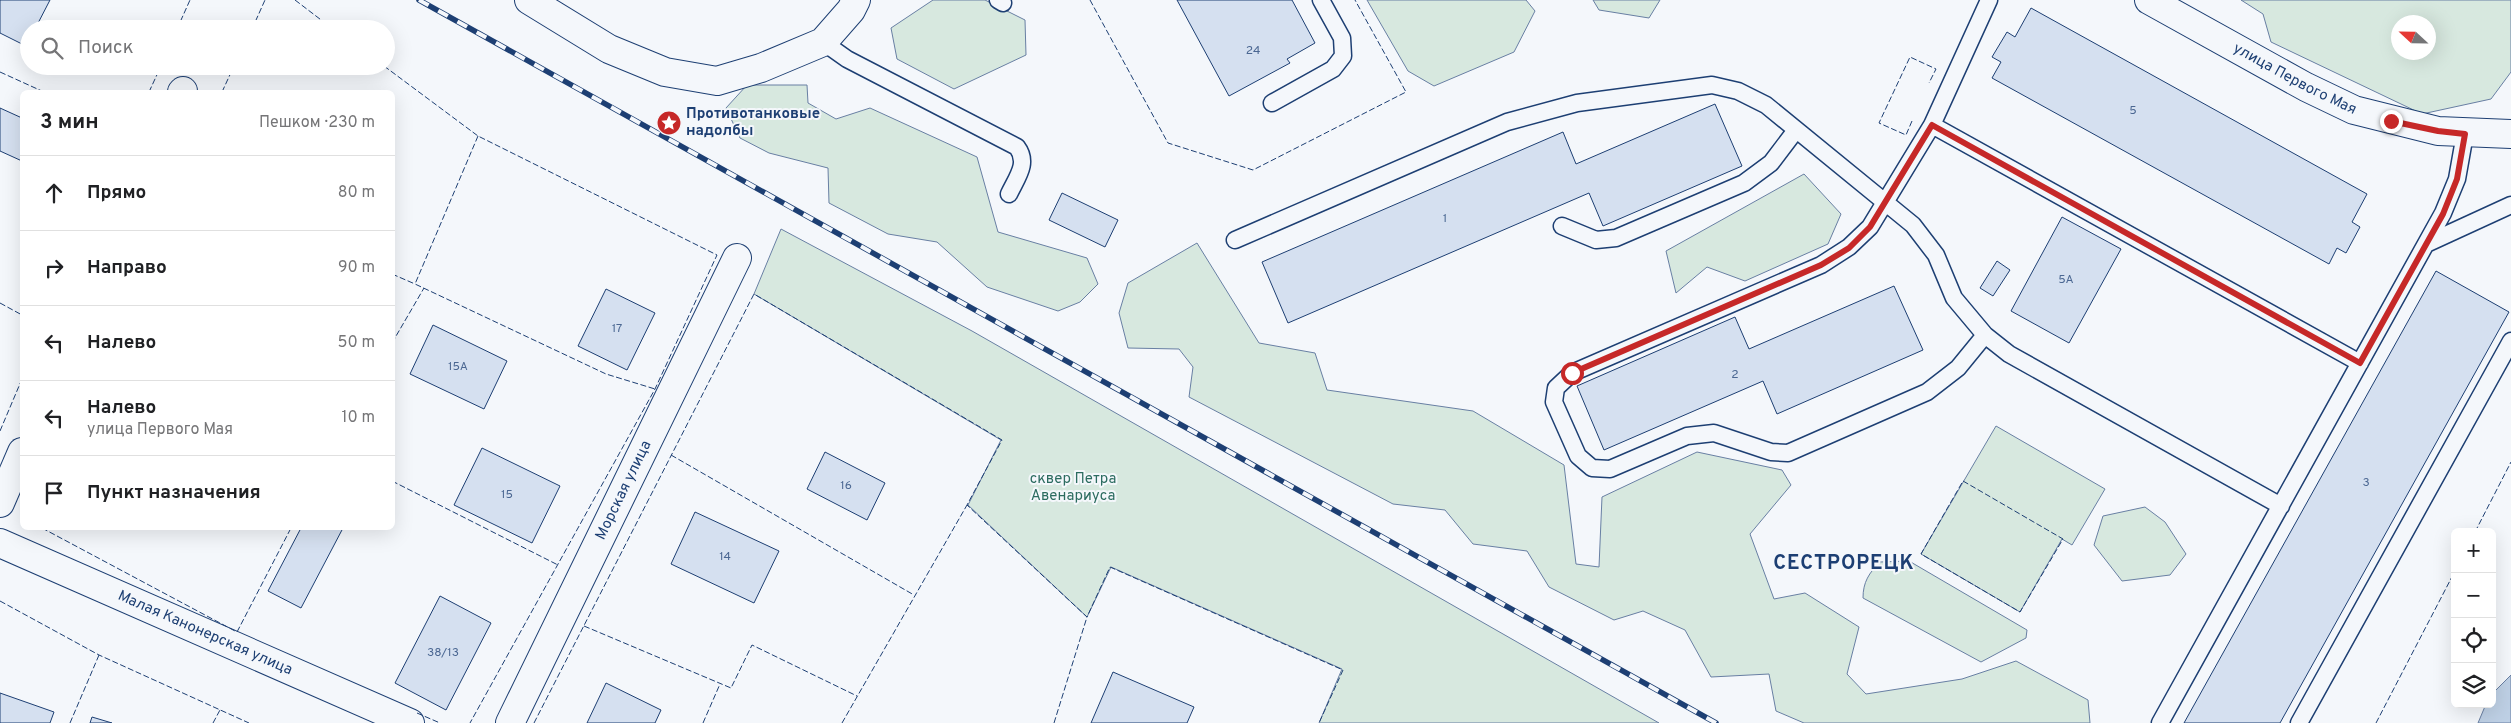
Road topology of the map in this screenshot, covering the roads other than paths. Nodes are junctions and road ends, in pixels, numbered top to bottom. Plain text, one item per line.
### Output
1 (529, 0) edge
2 (856, 0) edge
3 (1321, 0) edge
4 (1989, 0) edge
5 (2149, 0) edge
6 (823, 42) junction
7 (1272, 103) dead end
8 (1932, 125) junction
9 (1796, 130) junction
10 (2465, 134) junction
11 (2511, 134) edge
12 (1009, 194) dead end
13 (1885, 202) junction
14 (2511, 204) edge
15 (1562, 226) dead end
16 (1235, 240) dead end
17 (2426, 244) junction
18 (737, 258) dead end
19 (1985, 335) junction
20 (2511, 341) edge
21 (2360, 363) junction
22 (20, 457) edge
23 (0, 503) edge
24 (2281, 506) junction
25 (0, 543) edge
26 (410, 723) edge
27 (510, 723) edge
28 (2160, 723) edge
29 (2299, 723) edge

1 - 6 street
2 - 6 street
3 - 7 lane
4 - 8 lane
5 - 10 street, улица Первого Мая
6 - 12 lane
8 - 13 lane
8 - 21 lane
9 - 13 lane
9 - 15 lane
9 - 16 lane
10 - 11 street, улица Первого Мая
10 - 17 lane
13 - 19 lane
13 - 19 lane
14 - 17 lane
17 - 21 lane
18 - 27 street, Морская улица
19 - 24 lane
20 - 29 lane
21 - 24 lane
22 - 23 street
24 - 28 lane
25 - 26 street, Малая Канонерская улица

